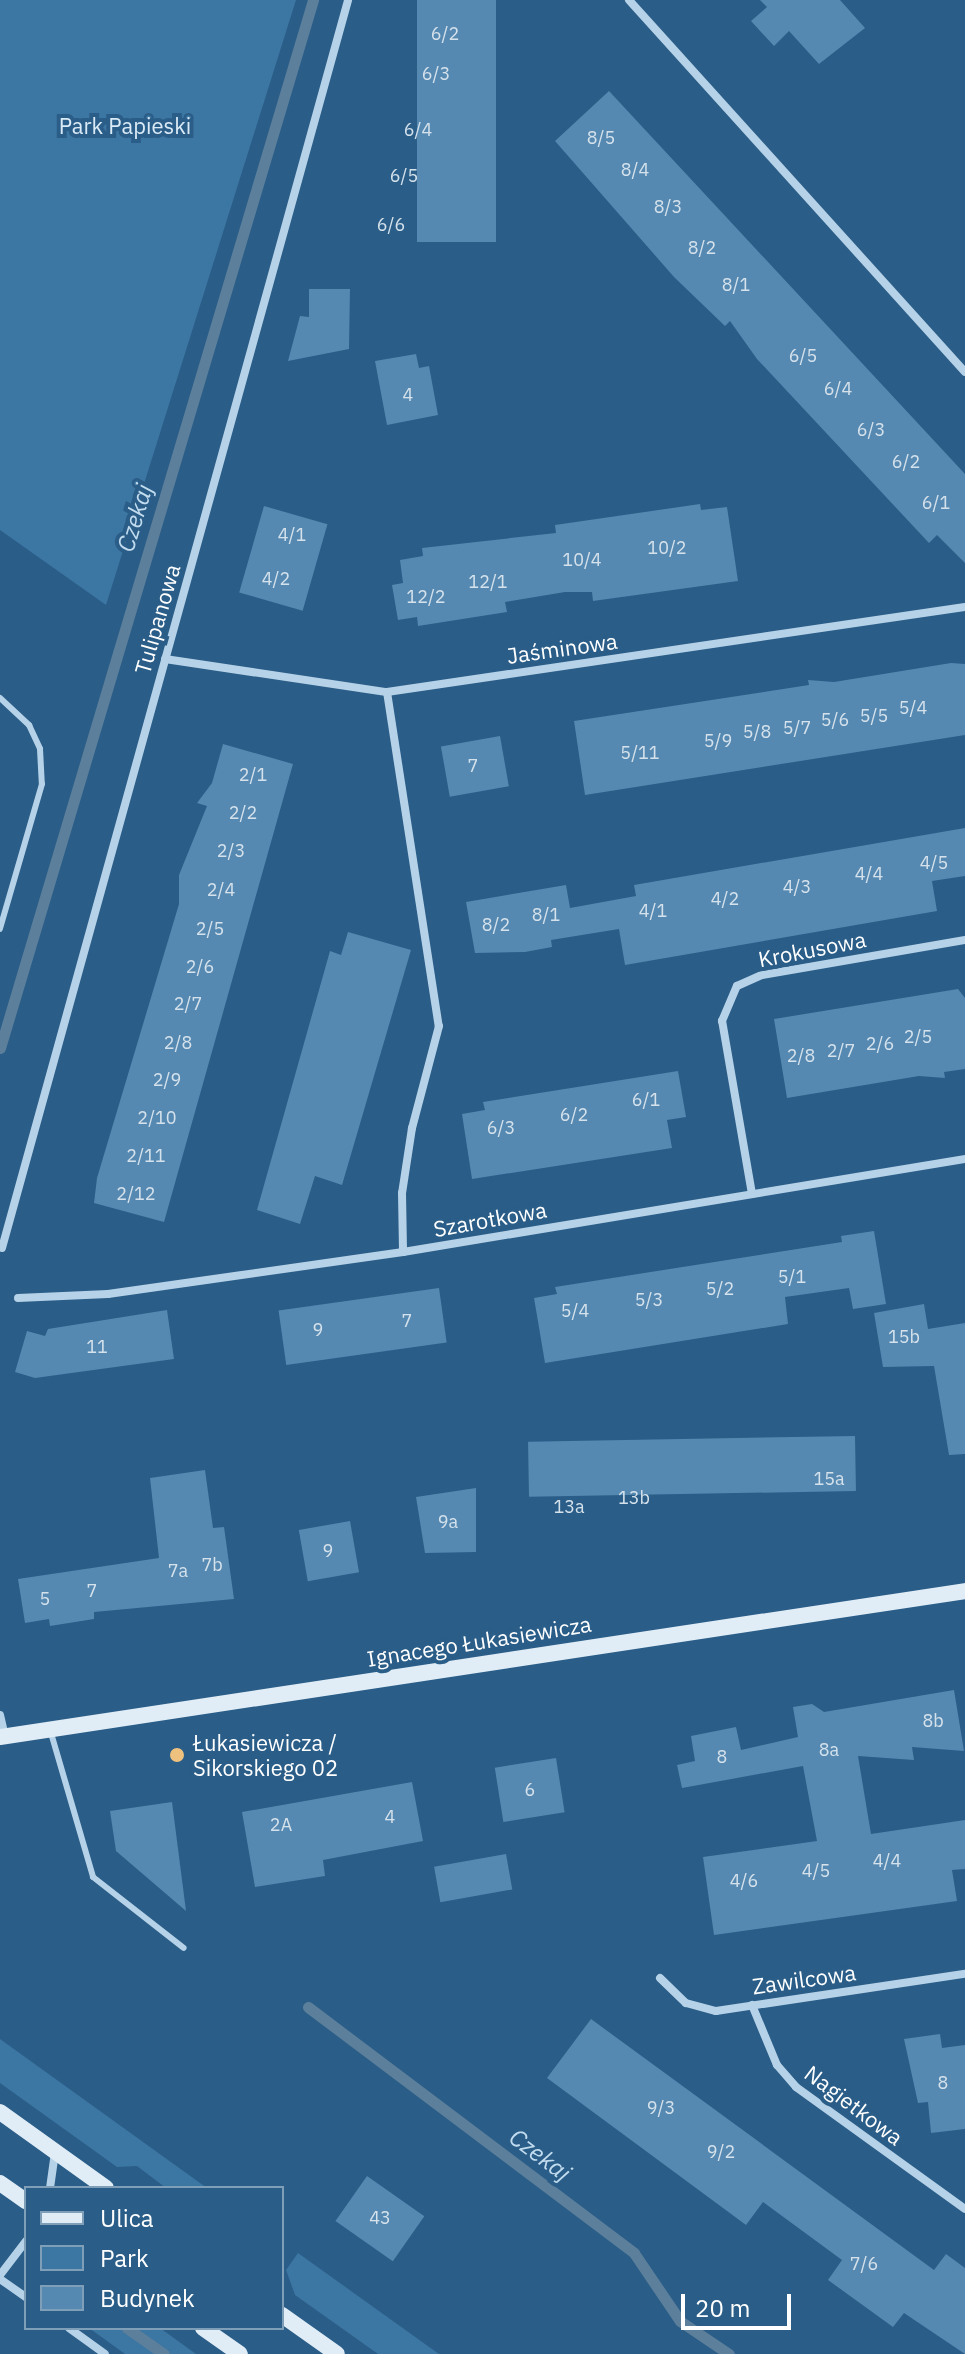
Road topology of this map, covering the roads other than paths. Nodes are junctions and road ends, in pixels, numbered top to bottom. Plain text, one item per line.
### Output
1 (348, 0) edge
2 (629, 0) edge
3 (965, 372) edge
4 (965, 607) edge
5 (165, 659) junction
6 (387, 692) junction
7 (0, 698) edge
8 (0, 929) edge
9 (965, 940) edge
10 (965, 1159) edge
11 (752, 1194) junction
12 (2, 1248) dead end
13 (403, 1252) junction
14 (18, 1298) dead end
15 (965, 1591) edge
16 (0, 1715) edge
17 (50, 1729) junction
18 (2, 1737) edge
19 (184, 1948) dead end
20 (965, 1974) edge
21 (660, 1978) dead end
22 (752, 2005) junction
23 (0, 2112) edge
24 (55, 2152) junction
25 (0, 2183) edge
26 (50, 2186) edge
27 (103, 2186) edge
28 (24, 2200) edge
29 (965, 2209) edge
30 (24, 2244) edge
31 (0, 2277) edge
32 (24, 2295) edge
33 (284, 2316) edge
34 (72, 2330) edge
35 (206, 2330) edge
36 (105, 2354) edge
37 (240, 2354) edge
38 (337, 2354) edge

1 - 5 street, Tulipanowa
2 - 3 street
4 - 6 street, Jaśminowa
5 - 6 street, Jaśminowa
5 - 12 street, Tulipanowa
6 - 13 street
7 - 8 lane
9 - 11 street, Krokusowa
10 - 11 street, Szarotkowa
11 - 13 street, Szarotkowa
13 - 14 street, Szarotkowa
15 - 17 street, Ignacego Łukasiewicza
16 - 18 street
17 - 18 street, Ignacego Łukasiewicza
17 - 19 lane
20 - 22 street, Zawilcowa
21 - 22 street, Zawilcowa
22 - 29 street, Nagietkowa
23 - 24 street
24 - 26 street
24 - 27 street
25 - 28 street
30 - 31 street
31 - 32 street
33 - 38 street
34 - 36 street
35 - 37 street

